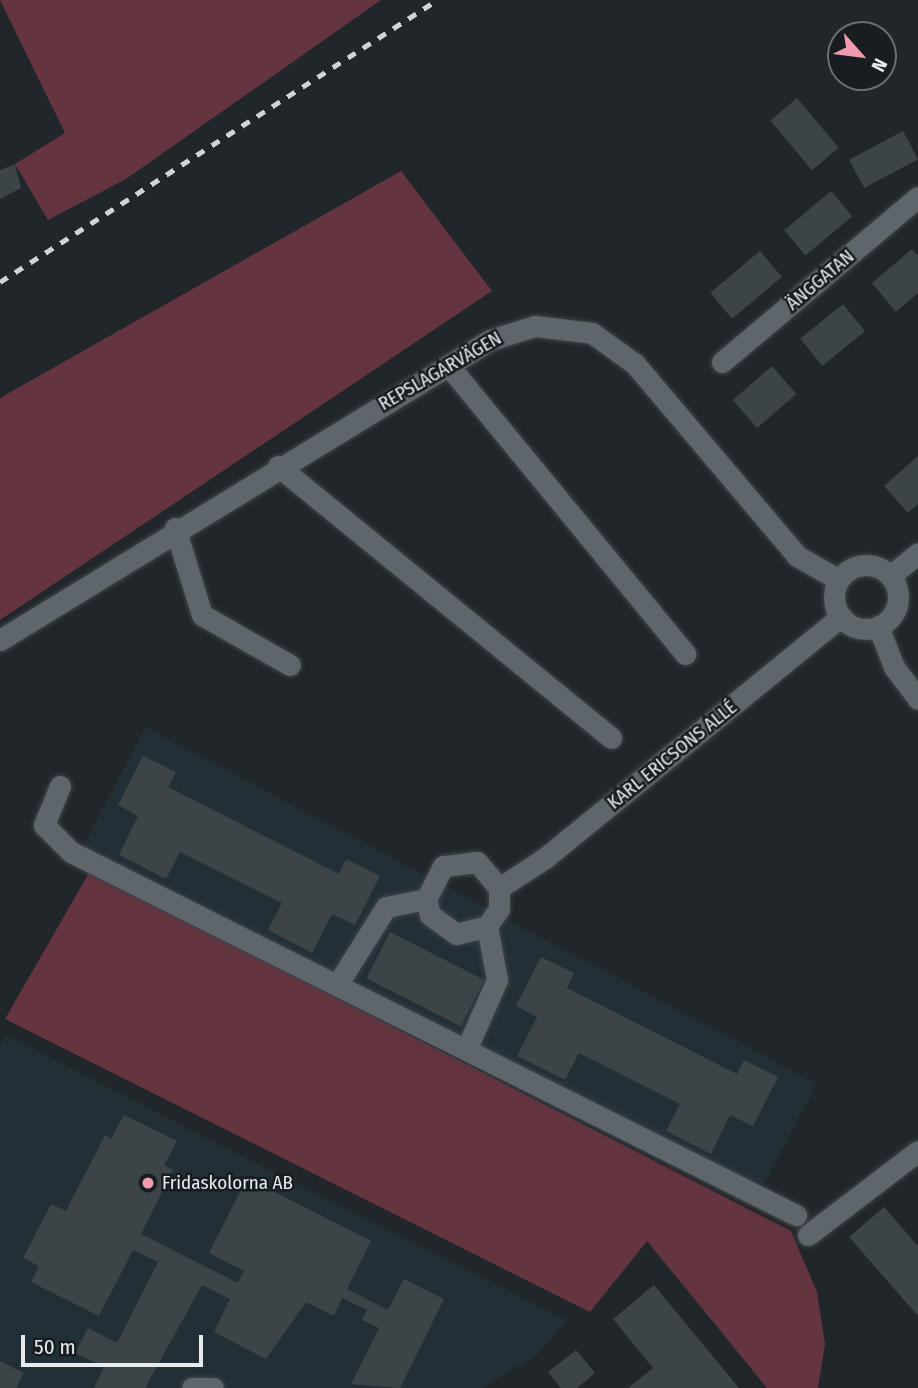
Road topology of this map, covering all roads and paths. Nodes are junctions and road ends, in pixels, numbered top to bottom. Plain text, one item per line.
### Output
1 (918, 197) edge
2 (722, 362) dead end
3 (449, 365) junction
4 (278, 466) junction
5 (175, 528) junction
6 (918, 553) edge
7 (890, 576) junction
8 (839, 580) junction
9 (841, 617) junction
10 (878, 626) junction
11 (0, 640) edge
12 (685, 654) dead end
13 (290, 665) dead end
14 (918, 699) edge
15 (611, 738) dead end
16 (60, 786) dead end
17 (499, 888) junction
18 (425, 899) junction
19 (487, 926) junction
20 (337, 985) junction
21 (466, 1050) junction
22 (918, 1152) edge
23 (796, 1214) dead end
24 (808, 1235) dead end
25 (192, 1388) edge
26 (212, 1388) edge

1 - 2 street, ÄNGGATAN
3 - 4 street, REPSLAGARVÄGEN
3 - 8 street, REPSLAGARVÄGEN
3 - 12 street
4 - 5 street, REPSLAGARVÄGEN
4 - 15 street
5 - 11 street, REPSLAGARVÄGEN
5 - 13 street
6 - 7 street
7 - 8 street
7 - 10 street
8 - 9 street
9 - 10 street
9 - 17 street, KARL ERICSONS ALLÉ
10 - 14 street
16 - 20 street
17 - 18 street
17 - 19 street
18 - 19 street
18 - 20 street
19 - 21 street
20 - 21 street
21 - 23 street
22 - 24 street
25 - 26 street

